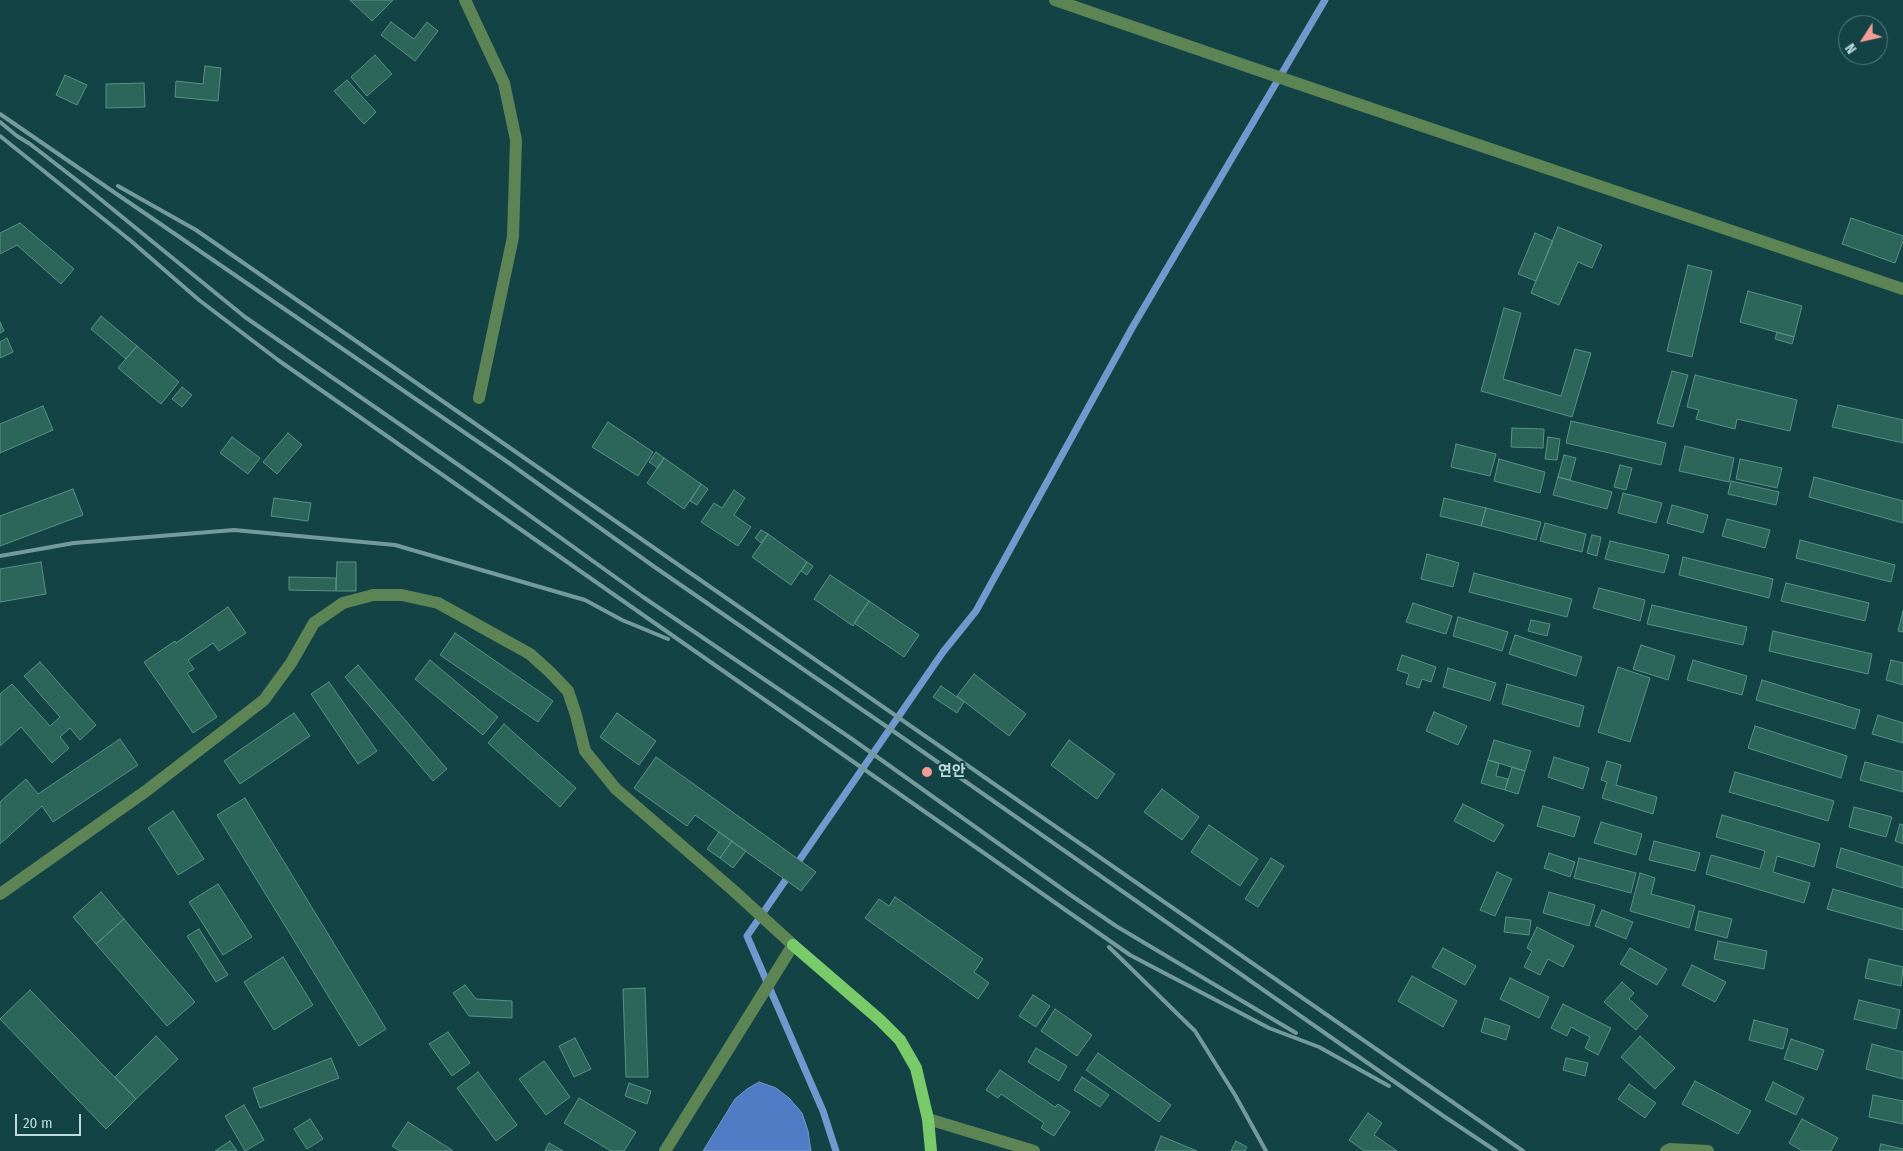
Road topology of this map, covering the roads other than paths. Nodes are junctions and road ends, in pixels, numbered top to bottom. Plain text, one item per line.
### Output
1 (465, 0) edge
2 (1055, 0) edge
3 (1903, 289) edge
4 (479, 398) dead end
5 (0, 894) edge
6 (793, 945) junction
7 (928, 1119) junction
8 (664, 1151) edge
9 (930, 1151) edge
10 (1034, 1151) edge
11 (1666, 1151) edge
12 (1708, 1151) edge

1 - 4 street
2 - 3 street
5 - 6 street
6 - 7 main road
6 - 8 street
7 - 9 main road
7 - 10 street
11 - 12 street

